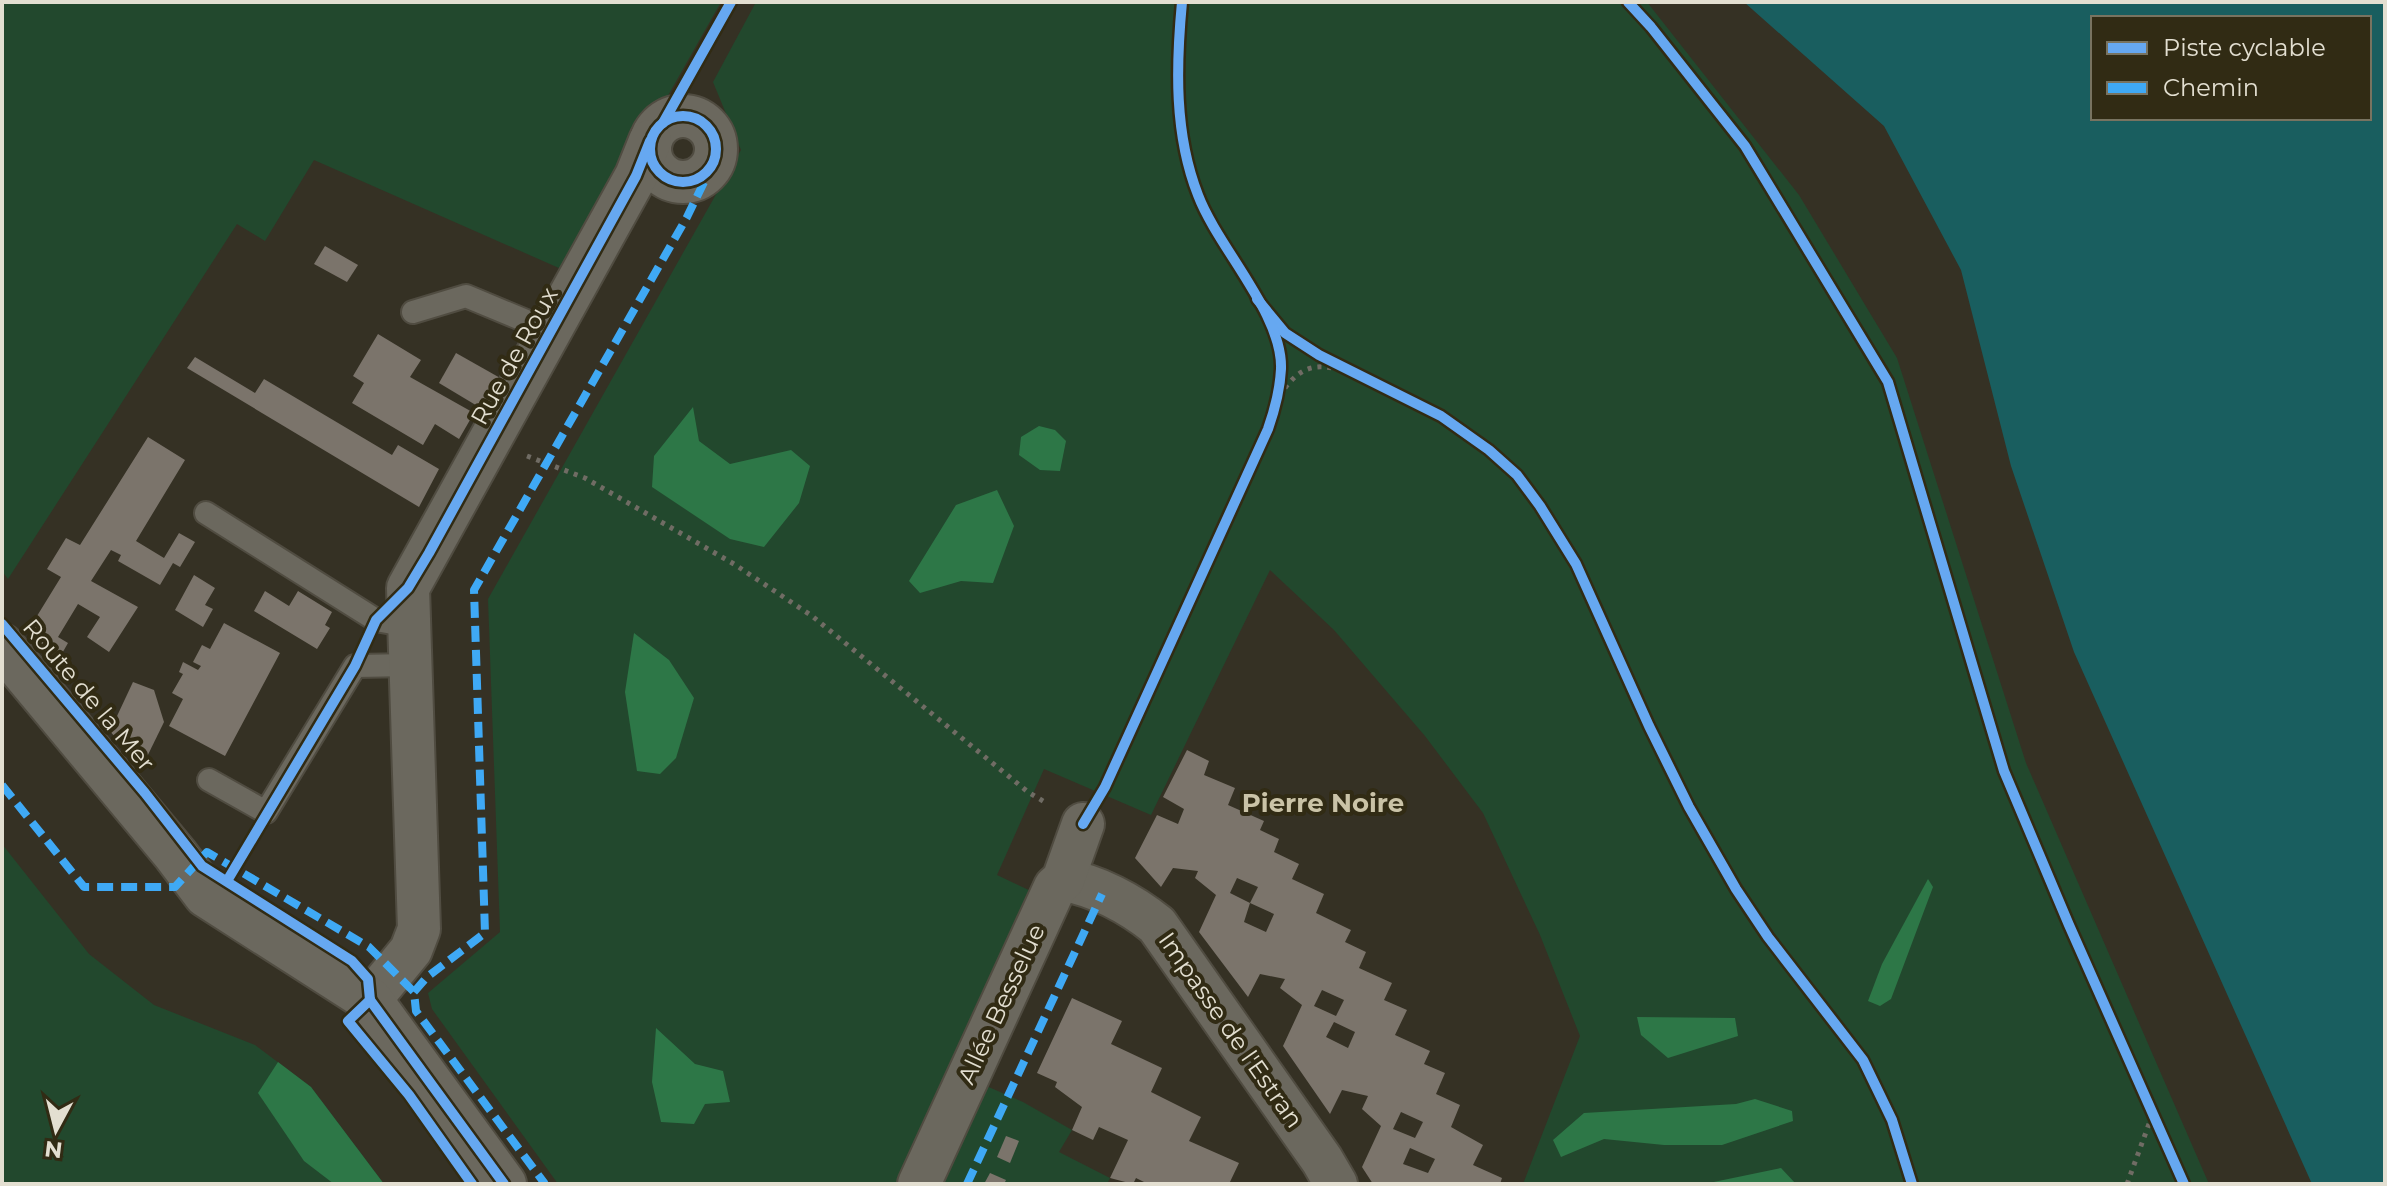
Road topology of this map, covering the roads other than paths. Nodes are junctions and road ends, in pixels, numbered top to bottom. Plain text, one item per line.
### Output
1 (652, 153) road end
2 (413, 312) dead end
3 (550, 331) junction
4 (206, 513) dead end
5 (410, 645) junction
6 (2, 646) edge
7 (209, 780) dead end
8 (1083, 824) road end
9 (1063, 880) junction
10 (370, 1000) junction
11 (504, 1184) edge
12 (919, 1184) edge
13 (1336, 1184) edge

1 - 3 street, Rue de Roux
2 - 3 lane
3 - 5 street, Rue de Roux
4 - 5 lane
5 - 7 lane
5 - 10 street, Rue de Roux
6 - 10 street
8 - 9 street, Allée Besselue
9 - 12 street, Allée Besselue
9 - 13 street, Impasse de l'Estran
10 - 11 street

